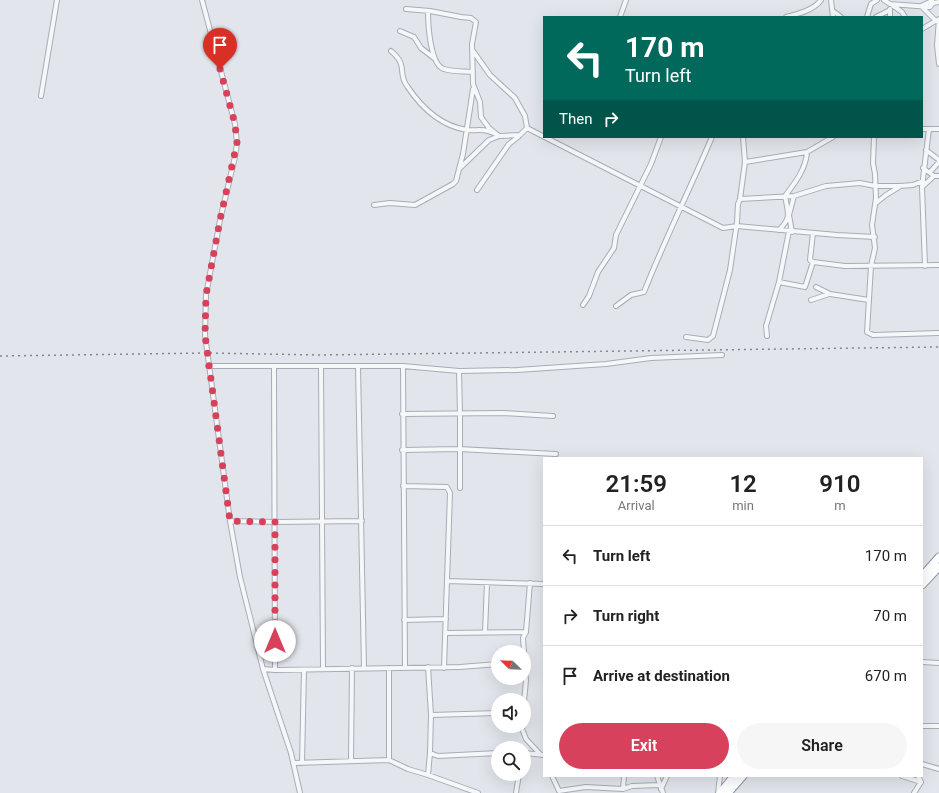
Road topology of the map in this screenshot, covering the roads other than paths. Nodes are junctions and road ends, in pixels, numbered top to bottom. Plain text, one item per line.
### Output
1 (58, 0) edge
2 (202, 0) edge
3 (626, 0) edge
4 (821, 0) edge
5 (831, 0) edge
6 (877, 0) edge
7 (884, 0) edge
8 (932, 1) edge
9 (939, 2) edge
10 (890, 4) junction
11 (922, 6) junction
12 (406, 9) dead end
13 (890, 10) junction
14 (428, 11) junction
15 (833, 11) junction
16 (620, 16) edge
17 (789, 16) edge
18 (833, 16) edge
19 (839, 16) edge
20 (867, 16) edge
21 (878, 16) edge
22 (890, 16) edge
23 (904, 16) edge
24 (938, 20) edge
25 (923, 28) edge
26 (400, 31) dead end
27 (938, 46) edge
28 (473, 50) junction
29 (391, 51) dead end
30 (434, 58) junction
31 (939, 64) edge
32 (473, 72) junction
33 (473, 84) junction
34 (41, 96) dead end
35 (527, 128) junction
36 (923, 129) edge
37 (929, 129) junction
38 (939, 129) edge
39 (467, 130) junction
40 (499, 136) junction
41 (520, 136) junction
42 (543, 136) edge
43 (547, 138) edge
44 (661, 138) edge
45 (712, 138) edge
46 (743, 138) edge
47 (831, 138) edge
48 (874, 138) edge
49 (926, 150) junction
50 (807, 152) junction
51 (939, 161) edge
52 (745, 162) junction
53 (923, 168) junction
54 (459, 169) junction
55 (930, 172) junction
56 (937, 176) edge
57 (923, 181) junction
58 (641, 186) junction
59 (875, 186) junction
60 (899, 186) junction
61 (922, 187) junction
62 (477, 190) dead end
63 (785, 196) junction
64 (794, 196) junction
65 (740, 199) junction
66 (876, 203) junction
67 (374, 205) dead end
68 (682, 207) junction
69 (789, 215) junction
70 (737, 226) junction
71 (779, 230) junction
72 (790, 231) junction
73 (813, 233) junction
74 (875, 237) junction
75 (813, 262) junction
76 (870, 266) junction
77 (925, 266) junction
78 (939, 266) edge
79 (779, 282) junction
80 (816, 287) dead end
81 (830, 294) junction
82 (811, 300) dead end
83 (869, 300) junction
84 (583, 305) dead end
85 (616, 306) dead end
86 (939, 333) edge
87 (766, 336) dead end
88 (686, 337) dead end
89 (722, 355) dead end
90 (208, 366) junction
91 (403, 366) junction
92 (274, 367) junction
93 (321, 367) junction
94 (358, 367) junction
95 (459, 371) junction
96 (402, 414) junction
97 (460, 414) junction
98 (553, 416) dead end
99 (459, 449) junction
100 (402, 450) junction
101 (556, 454) dead end
102 (403, 486) junction
103 (460, 488) dead end
104 (230, 521) junction
105 (362, 521) junction
106 (275, 522) junction
107 (323, 522) junction
108 (939, 557) edge
109 (939, 568) edge
110 (923, 575) edge
111 (447, 581) junction
112 (487, 583) junction
113 (530, 583) junction
114 (543, 584) edge
115 (923, 584) edge
116 (446, 619) junction
117 (404, 620) junction
118 (485, 632) junction
119 (526, 632) junction
120 (445, 633) junction
121 (524, 645) edge
122 (923, 662) edge
123 (939, 663) edge
124 (491, 665) edge
125 (405, 667) junction
126 (352, 668) junction
127 (364, 668) junction
128 (389, 668) junction
129 (428, 668) junction
130 (444, 668) junction
131 (263, 669) junction
132 (323, 669) junction
133 (275, 670) junction
134 (304, 670) junction
135 (491, 713) edge
136 (431, 715) junction
137 (923, 726) edge
138 (939, 726) edge
139 (524, 733) edge
140 (430, 753) junction
141 (491, 753) edge
142 (531, 753) edge
143 (542, 754) edge
144 (351, 760) junction
145 (389, 760) junction
146 (294, 763) junction
147 (302, 763) junction
148 (923, 764) edge
149 (939, 769) edge
150 (428, 775) junction
151 (552, 777) edge
152 (624, 777) edge
153 (656, 777) edge
154 (667, 777) edge
155 (720, 777) edge
156 (733, 777) edge
157 (742, 777) edge
158 (905, 777) edge
159 (918, 777) edge
160 (518, 781) edge
161 (921, 782) junction
162 (659, 785) junction
163 (623, 789) junction
164 (662, 791) edge
165 (300, 793) edge
166 (478, 793) edge
167 (516, 793) edge
168 (719, 793) edge
169 (728, 793) edge
170 (914, 793) edge

1 - 34 street
2 - 90 street
3 - 16 street
4 - 17 street
5 - 15 street
6 - 20 street
7 - 10 street
8 - 9 street
8 - 11 street
10 - 11 street
10 - 13 street
10 - 23 street
11 - 24 street
12 - 14 street
13 - 21 street
13 - 22 street
14 - 28 street
14 - 30 street
15 - 18 street
15 - 19 street
24 - 25 street
24 - 27 street
26 - 30 street
27 - 31 street
28 - 32 street
28 - 35 street
29 - 39 street
30 - 32 street
32 - 33 street
33 - 39 street
33 - 40 street
35 - 41 street
35 - 42 street
36 - 37 street
37 - 38 street
37 - 49 street
39 - 40 street
39 - 54 street
40 - 41 street
40 - 54 street
41 - 62 street
43 - 58 street
44 - 58 street
45 - 68 street
46 - 52 street
47 - 50 street
48 - 59 street
49 - 51 street
49 - 53 street
50 - 52 street
50 - 63 street
51 - 55 street
52 - 65 street
53 - 55 street
53 - 57 street
54 - 67 street
55 - 56 street
56 - 61 street
57 - 60 street
57 - 61 street
58 - 68 street
58 - 84 street
59 - 60 street
59 - 64 street
59 - 66 street
60 - 66 street
61 - 77 street
63 - 64 street
63 - 65 street
63 - 69 street
64 - 69 street
65 - 70 street
66 - 74 street
68 - 70 street
68 - 85 street
69 - 71 street
69 - 72 street
70 - 71 street
70 - 88 street
71 - 72 street
72 - 73 street
72 - 79 street
73 - 74 street
73 - 75 street
74 - 76 street
75 - 76 street
75 - 79 street
76 - 77 street
76 - 83 street
77 - 78 street
79 - 87 street
80 - 81 street
81 - 82 street
81 - 83 street
83 - 86 street
89 - 95 street
90 - 92 street
90 - 104 street
91 - 94 street
91 - 95 street
91 - 96 street
92 - 93 street
92 - 106 street
93 - 94 street
93 - 107 street
94 - 105 street
95 - 97 street
96 - 97 street
96 - 100 street
97 - 98 street
97 - 99 street
99 - 100 street
99 - 101 street
99 - 103 street
100 - 102 street
102 - 111 street
102 - 117 street
104 - 106 street
104 - 131 street
105 - 107 street
105 - 127 street
106 - 107 street
106 - 133 street
107 - 132 street
108 - 110 highway
109 - 115 highway
111 - 112 street
111 - 116 street
112 - 113 street
112 - 118 street
113 - 114 street
113 - 119 street
116 - 117 street
116 - 120 street
117 - 125 street
118 - 119 street
118 - 120 street
119 - 121 street
120 - 130 street
122 - 123 street
124 - 130 street
125 - 128 street
125 - 129 street
126 - 127 street
126 - 132 street
126 - 144 street
127 - 128 street
128 - 145 street
129 - 130 street
129 - 136 street
131 - 133 street
131 - 146 street
132 - 134 street
133 - 134 street
134 - 147 street
135 - 136 street
136 - 140 street
137 - 138 street
139 - 143 street
140 - 141 street
140 - 150 street
142 - 143 street
144 - 145 street
144 - 147 street
145 - 150 street
146 - 147 street
146 - 165 street
148 - 149 street
150 - 166 street
151 - 163 street
152 - 163 street
153 - 162 street
154 - 164 street
155 - 168 street
156 - 168 highway
157 - 169 highway
158 - 161 street
159 - 161 street
160 - 167 street
161 - 170 street
162 - 163 street
162 - 164 street

